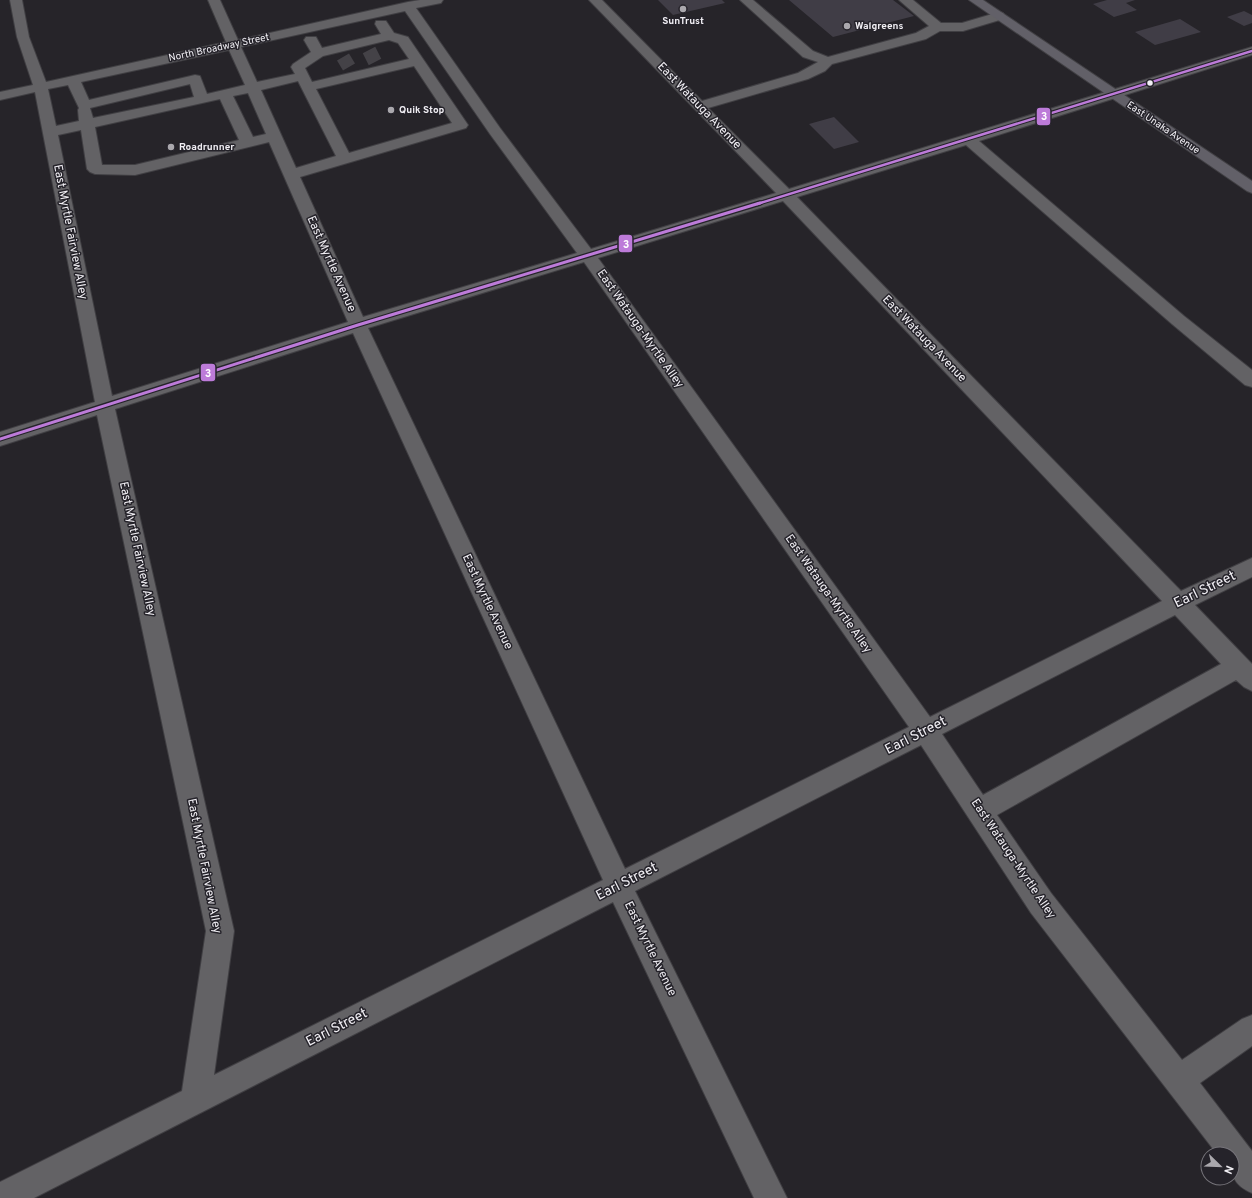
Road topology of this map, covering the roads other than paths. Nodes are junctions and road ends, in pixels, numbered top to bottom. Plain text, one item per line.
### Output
1 (16, 0) edge
2 (214, 0) edge
3 (437, 0) edge
4 (595, 0) edge
5 (746, 0) edge
6 (905, 0) edge
7 (975, 0) edge
8 (408, 6) junction
9 (376, 14) junction
10 (999, 16) junction
11 (938, 27) junction
12 (306, 29) junction
13 (389, 36) junction
14 (235, 44) junction
15 (1252, 51) edge
16 (318, 53) junction
17 (190, 54) junction
18 (372, 56) junction
19 (418, 61) junction
20 (827, 61) junction
21 (346, 62) junction
22 (129, 68) junction
23 (195, 79) junction
24 (73, 80) junction
25 (305, 82) junction
26 (41, 87) junction
27 (254, 87) junction
28 (138, 92) junction
29 (225, 94) junction
30 (1114, 95) junction
31 (0, 96) edge
32 (202, 99) junction
33 (84, 105) junction
34 (699, 106) junction
35 (87, 124) junction
36 (50, 132) junction
37 (275, 136) junction
38 (968, 140) junction
39 (248, 143) junction
40 (345, 159) junction
41 (292, 174) junction
42 (1252, 188) edge
43 (786, 195) junction
44 (587, 255) junction
45 (358, 325) junction
46 (1252, 380) edge
47 (105, 406) junction
48 (0, 439) edge
49 (1252, 567) edge
50 (1178, 603) junction
51 (1246, 673) edge
52 (926, 731) junction
53 (979, 811) junction
54 (619, 886) junction
55 (1252, 1029) edge
56 (1179, 1080) junction
57 (195, 1101) junction
58 (1252, 1177) edge
59 (2, 1198) edge
60 (771, 1198) edge

1 - 26 street, East Myrtle Fairview Alley
2 - 14 street, East Myrtle Avenue
3 - 8 street, North Broadway Street
4 - 34 street, East Watauga Avenue
5 - 20 street
6 - 11 street
7 - 10 main road, East Unaka Avenue
8 - 9 street, North Broadway Street
8 - 44 street, East Watauga-Myrtle Alley
9 - 12 street, North Broadway Street
9 - 13 street
10 - 11 street
10 - 30 main road, East Unaka Avenue
11 - 20 street
12 - 14 street, North Broadway Street
12 - 16 street
13 - 18 street
13 - 19 street
14 - 17 street, North Broadway Street
14 - 27 street, East Myrtle Avenue
15 - 30 street
16 - 21 street
16 - 25 street
17 - 22 street, North Broadway Street
17 - 23 street
18 - 19 street
18 - 21 street
18 - 21 street
19 - 40 street
20 - 34 street
21 - 25 street
22 - 24 street, North Broadway Street
22 - 28 street
23 - 28 street
23 - 32 street
24 - 26 street, North Broadway Street
24 - 33 street
25 - 27 street
25 - 40 street
26 - 31 street, North Broadway Street
26 - 36 street, East Myrtle Fairview Alley
27 - 29 street
27 - 37 street, East Myrtle Avenue
28 - 33 street
29 - 32 street
29 - 39 street
30 - 38 street
30 - 42 main road, East Unaka Avenue
32 - 35 street
33 - 35 street
34 - 43 street, East Watauga Avenue
35 - 36 street
35 - 39 street
36 - 47 street, East Myrtle Fairview Alley
37 - 39 street
37 - 41 street, East Myrtle Avenue
38 - 43 street
38 - 46 street
40 - 41 street
41 - 45 street, East Myrtle Avenue
43 - 44 street
43 - 50 street, East Watauga Avenue
44 - 45 street
44 - 52 street, East Watauga-Myrtle Alley
45 - 47 street
45 - 54 street, East Myrtle Avenue
47 - 48 street
47 - 57 street, East Myrtle Fairview Alley
49 - 50 street, Earl Street
50 - 51 street, East Watauga Avenue
50 - 52 street, Earl Street
51 - 53 street
52 - 53 street, East Watauga-Myrtle Alley
52 - 54 street, Earl Street
53 - 56 street, East Watauga-Myrtle Alley
54 - 57 street, Earl Street
54 - 60 street, East Myrtle Avenue
55 - 56 street
56 - 58 street, East Watauga-Myrtle Alley
57 - 59 street, Earl Street

